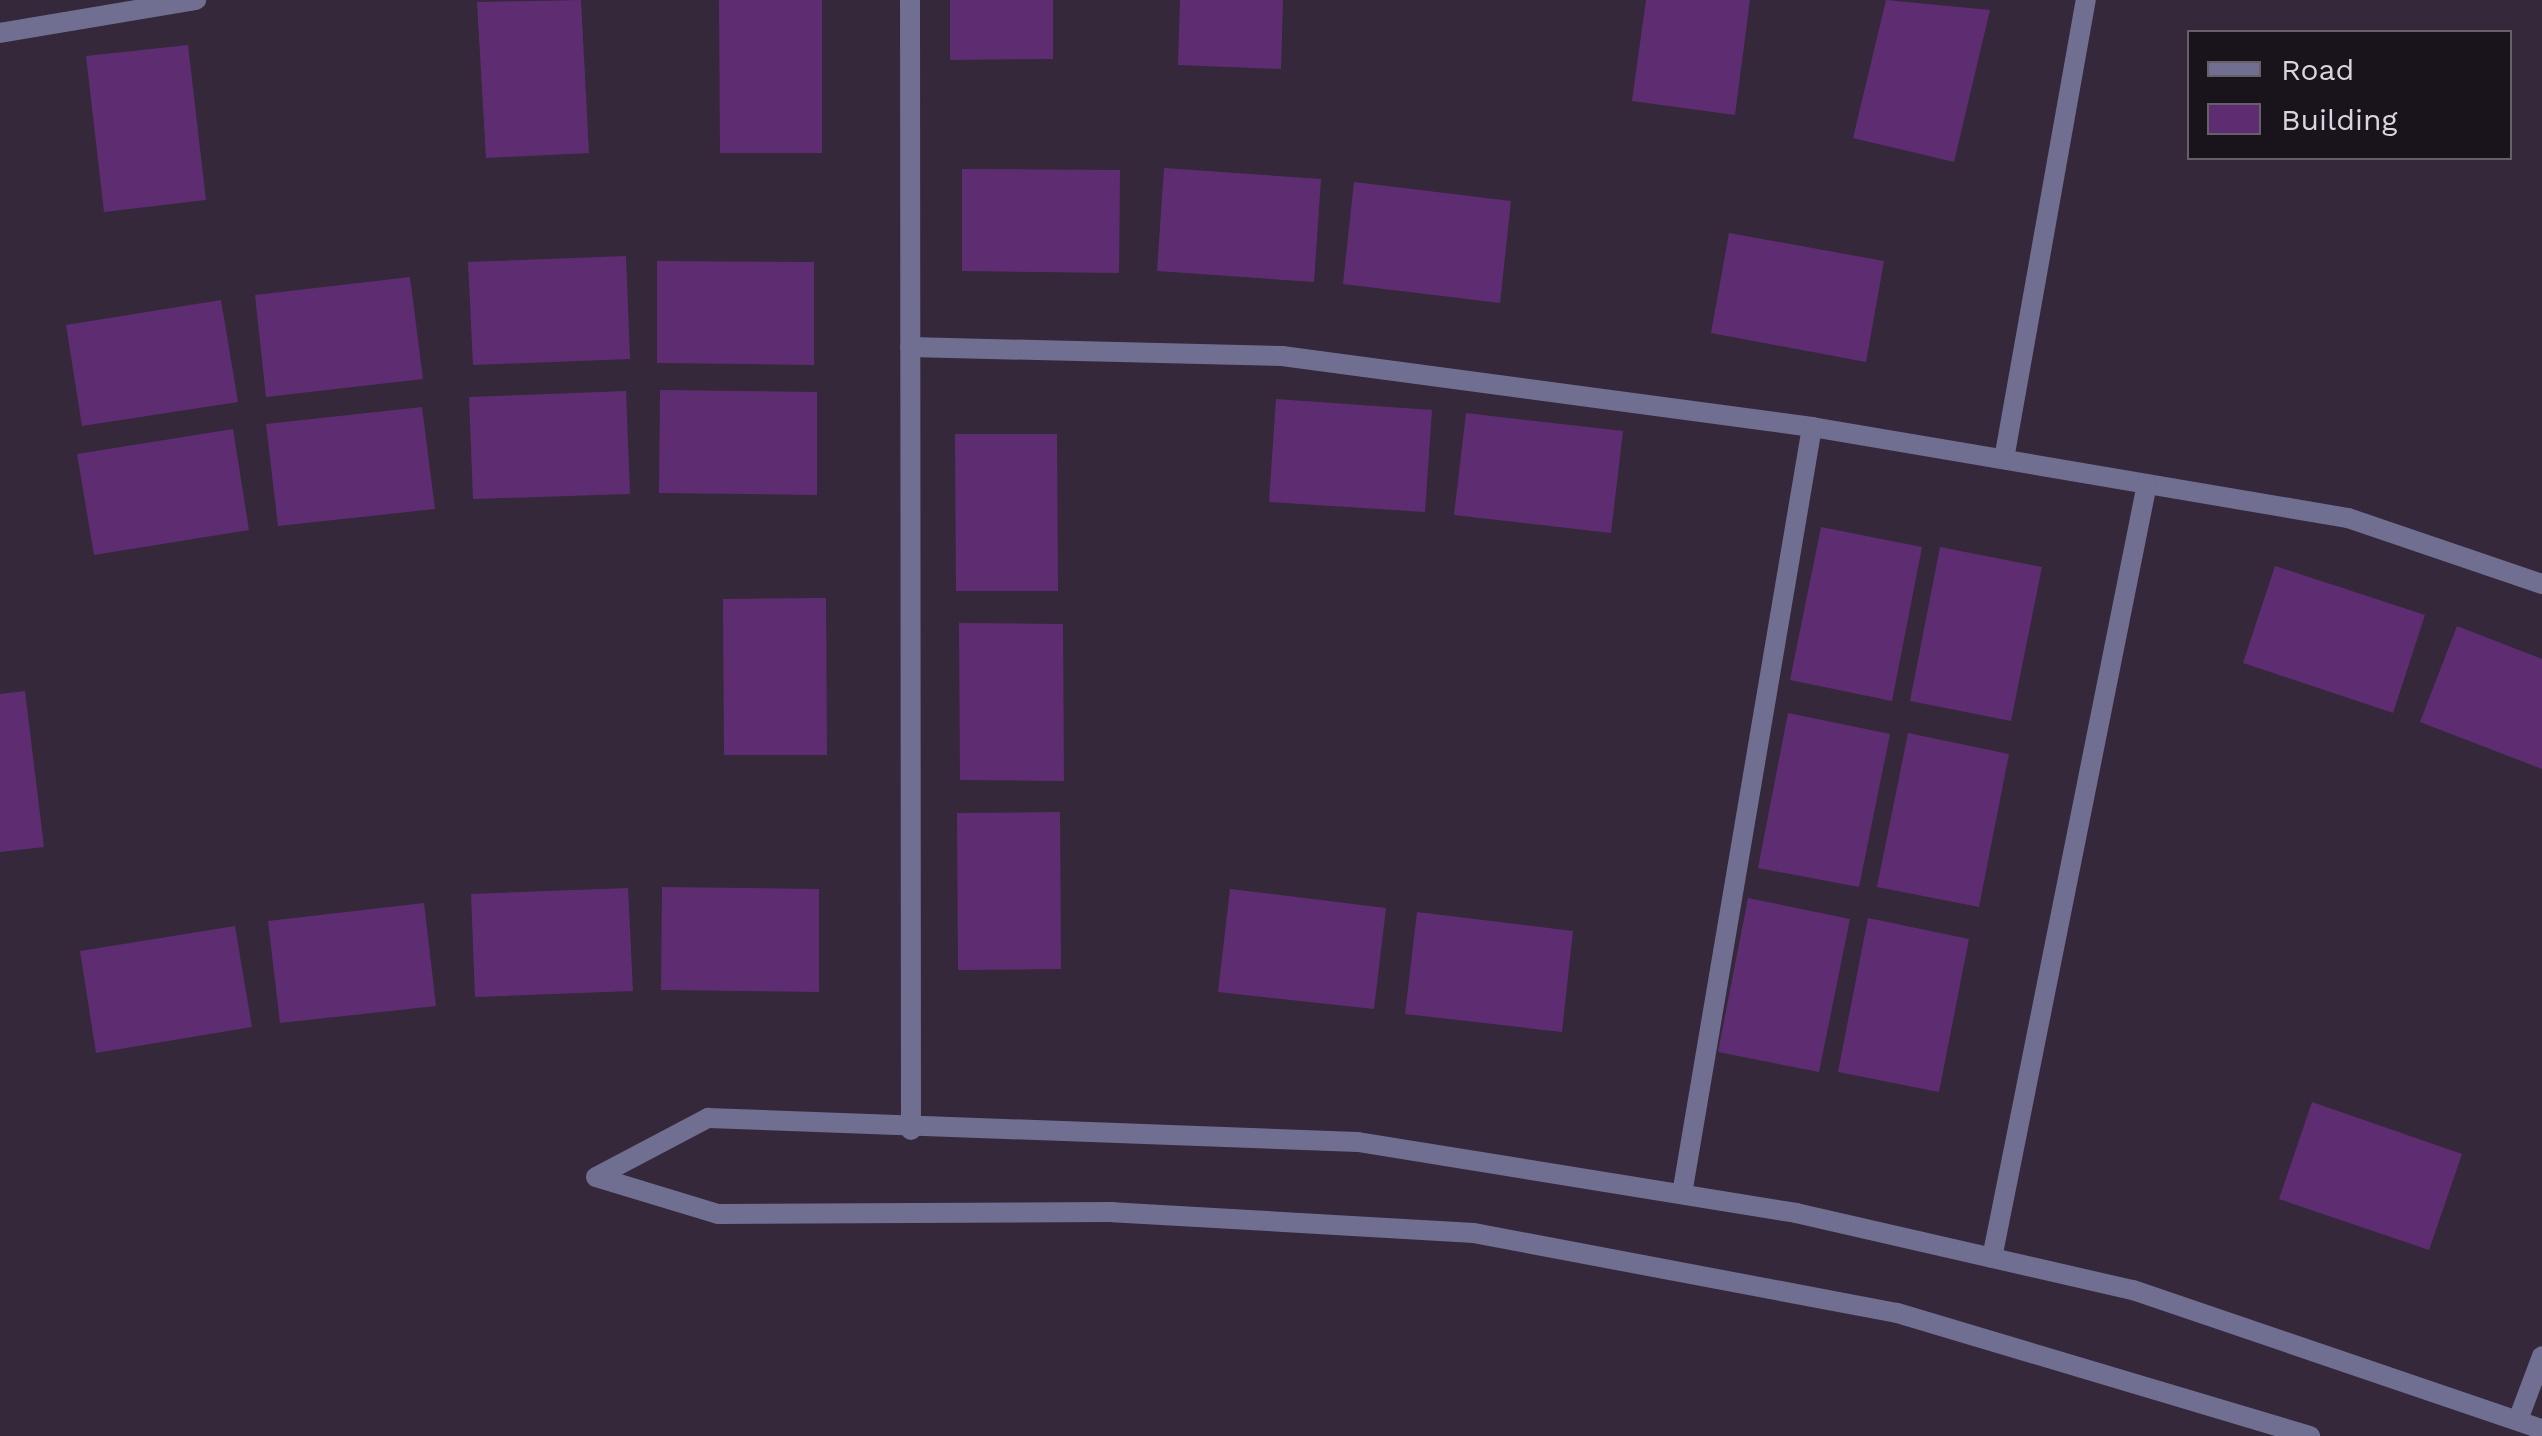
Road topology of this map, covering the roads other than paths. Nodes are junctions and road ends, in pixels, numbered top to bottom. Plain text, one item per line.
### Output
1 (196, 0) edge
2 (910, 0) edge
3 (2086, 0) edge
4 (0, 34) edge
5 (910, 347) junction
6 (1812, 427) junction
7 (2004, 460) junction
8 (2146, 484) junction
9 (2542, 584) edge
10 (911, 1130) junction
11 (1682, 1194) junction
12 (1992, 1258) junction
13 (2542, 1356) edge
14 (2518, 1420) junction
15 (2542, 1429) edge
16 (2310, 1436) edge

1 - 4 street
2 - 5 street
3 - 7 street
5 - 6 street
5 - 10 street
6 - 7 street
6 - 11 street
7 - 8 street
8 - 9 street
8 - 12 street
10 - 11 street
10 - 16 street
11 - 12 street
12 - 14 street
13 - 14 street
14 - 15 street

